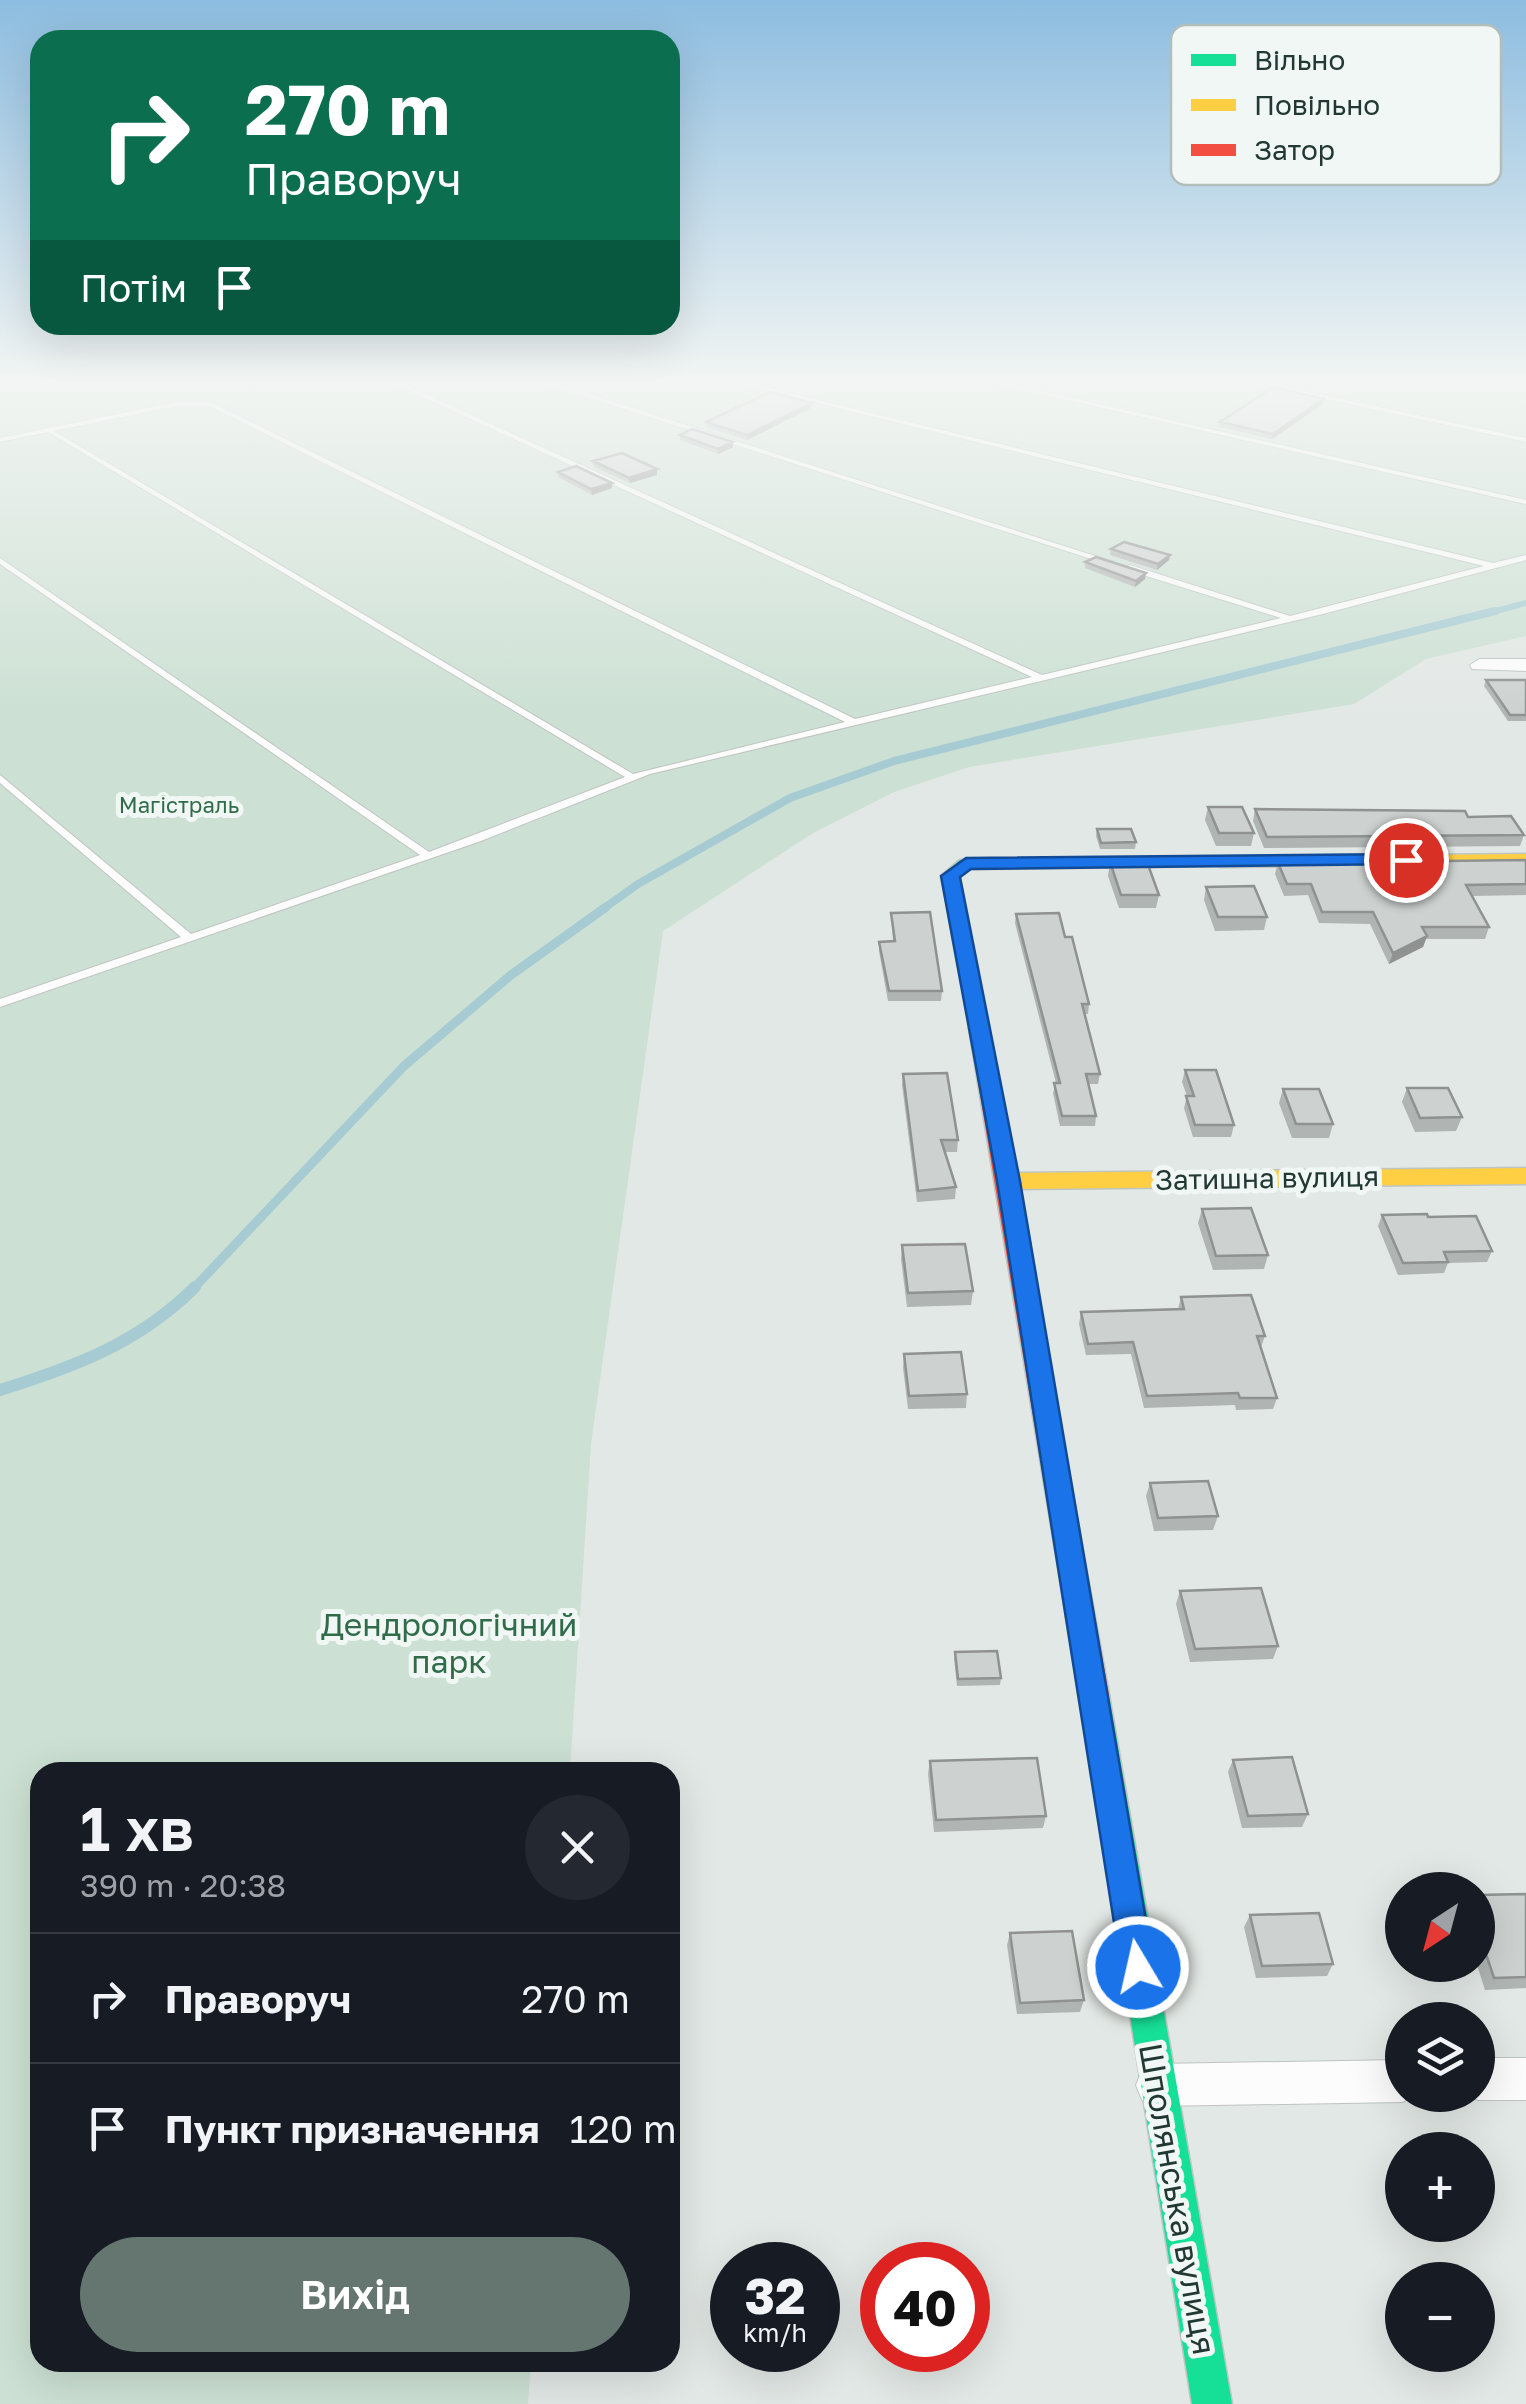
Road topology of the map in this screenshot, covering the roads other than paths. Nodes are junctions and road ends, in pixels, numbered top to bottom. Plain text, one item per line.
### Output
1 (156, 494) edge
2 (395, 494) edge
3 (639, 494) edge
4 (897, 494) edge
5 (1197, 494) edge
6 (1491, 494) edge
7 (1526, 502) edge
8 (1526, 557) edge
9 (0, 560) edge
10 (1494, 566) junction
11 (1290, 619) junction
12 (1526, 664) edge
13 (1480, 665) dead end
14 (1042, 678) junction
15 (852, 722) junction
16 (0, 778) edge
17 (633, 778) junction
18 (427, 855) junction
19 (1526, 858) edge
20 (189, 938) junction
21 (0, 1003) edge
22 (1526, 1176) edge
23 (1008, 1181) junction
24 (1526, 2079) edge
25 (1495, 2080) edge
26 (1385, 2081) edge
27 (1157, 2085) junction
28 (1212, 2404) edge

1 - 17 lane
2 - 15 lane
3 - 14 lane
4 - 11 lane
5 - 10 lane
6 - 7 lane
8 - 10 lane
9 - 18 lane
10 - 11 lane
11 - 14 lane
12 - 13 street
14 - 15 lane
15 - 17 lane
16 - 20 lane
17 - 18 lane
18 - 20 lane
19 - 23 street, Шполянська вулиця
20 - 21 lane
22 - 23 street, Затишна вулиця
23 - 27 street, Шполянська вулиця
24 - 25 street
26 - 27 street
27 - 28 street, Шполянська вулиця

